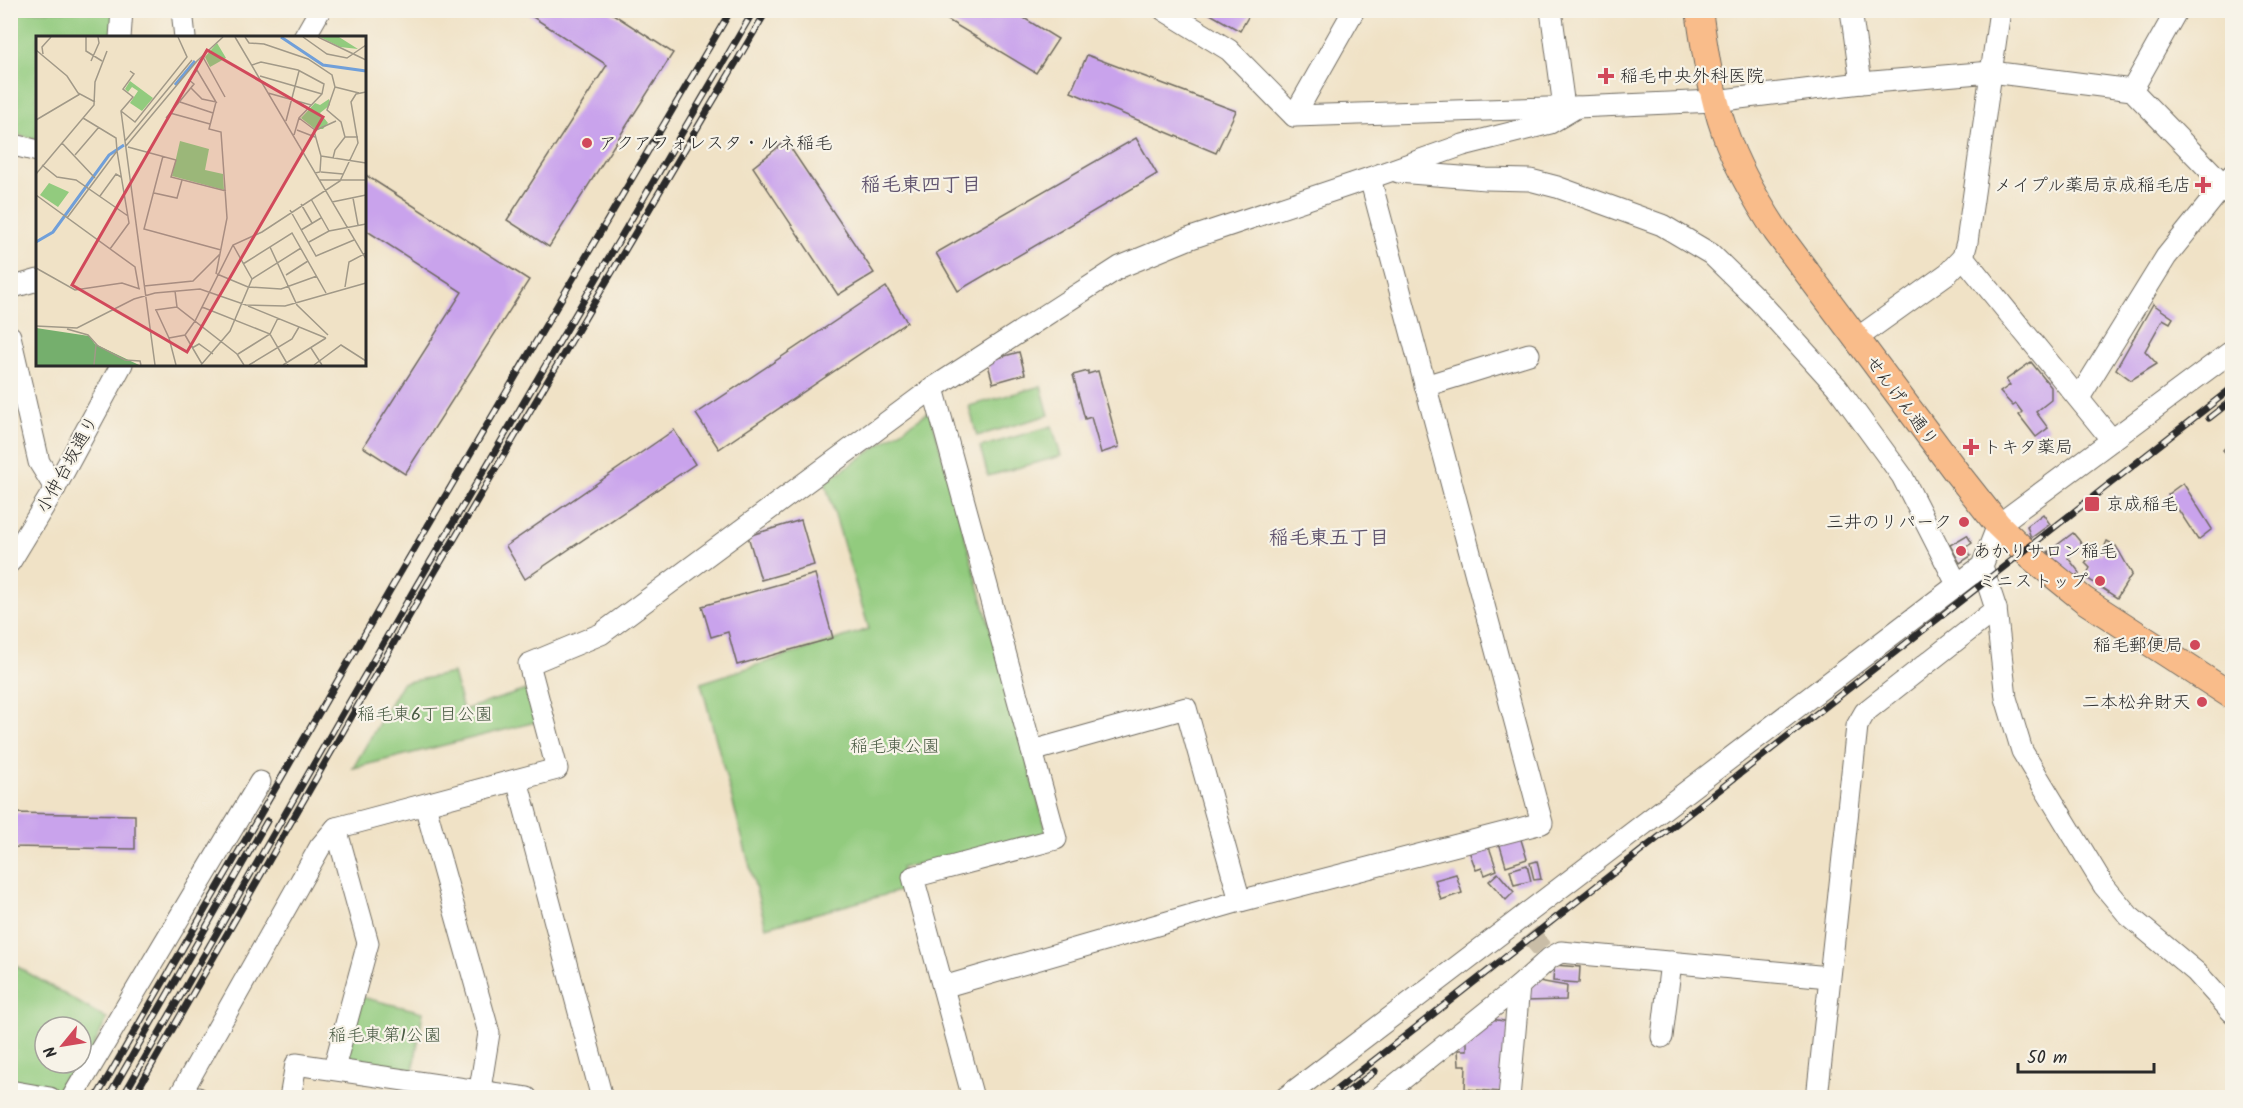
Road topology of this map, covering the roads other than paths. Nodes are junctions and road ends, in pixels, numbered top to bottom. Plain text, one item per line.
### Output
1 (122, 10) edge
2 (182, 10) edge
3 (320, 10) edge
4 (1164, 10) edge
5 (1354, 10) edge
6 (1551, 10) edge
7 (1699, 10) edge
8 (1851, 10) edge
9 (2000, 10) edge
10 (2177, 10) edge
11 (120, 36) edge
12 (185, 36) edge
13 (305, 36) edge
14 (1992, 72) junction
15 (1861, 83) junction
16 (2132, 90) junction
17 (1715, 101) junction
18 (1571, 107) junction
19 (1294, 116) junction
20 (10, 144) edge
21 (36, 150) edge
22 (1378, 175) junction
23 (2228, 179) edge
24 (1963, 257) junction
25 (36, 281) edge
26 (10, 288) edge
27 (10, 336) edge
28 (1856, 339) junction
29 (2232, 351) edge
30 (1529, 354) dead end
31 (121, 366) edge
32 (1425, 386) junction
33 (933, 388) junction
34 (2079, 398) junction
35 (2112, 440) junction
36 (55, 488) junction
37 (1998, 525) junction
38 (10, 562) edge
39 (1982, 566) junction
40 (1957, 584) junction
41 (1996, 609) junction
42 (2232, 696) edge
43 (1032, 751) junction
44 (518, 780) junction
45 (260, 783) dead end
46 (425, 805) junction
47 (336, 828) junction
48 (1240, 901) junction
49 (1671, 962) junction
50 (1829, 977) junction
51 (1519, 986) junction
52 (943, 987) junction
53 (2232, 1012) edge
54 (1662, 1037) dead end
55 (333, 1068) junction
56 (480, 1089) junction
57 (10, 1091) edge
58 (50, 1098) edge
59 (72, 1098) edge
60 (198, 1098) edge
61 (290, 1098) edge
62 (527, 1098) edge
63 (602, 1098) edge
64 (973, 1098) edge
65 (1285, 1098) edge
66 (1379, 1098) edge
67 (1509, 1098) edge
68 (1817, 1098) edge

1 - 11 street
2 - 12 street
3 - 13 street
4 - 19 street
5 - 19 street
6 - 18 street
7 - 17 main road, せんげん通り
8 - 15 street
9 - 14 street
10 - 16 street
14 - 15 street
14 - 16 street
14 - 24 street
15 - 17 street
16 - 23 street
17 - 18 street
17 - 28 main road, せんげん通り
18 - 19 street
18 - 22 street
20 - 21 street
22 - 32 street
22 - 33 street
22 - 40 street
23 - 34 street
24 - 28 street
24 - 34 street
25 - 26 street
27 - 36 street
28 - 37 main road, せんげん通り
29 - 35 street
30 - 32 street
31 - 36 street, 小仲台坂通り
32 - 48 street
33 - 43 street
33 - 44 street
34 - 35 street
35 - 37 street
36 - 38 street, 小仲台坂通り
37 - 39 street
37 - 42 main road, せんげん通り
39 - 40 street
39 - 41 street
40 - 65 street
41 - 50 street
41 - 53 street
43 - 48 street
43 - 52 street
44 - 46 street
44 - 63 street
45 - 59 street
46 - 47 street
46 - 56 street
47 - 55 street
47 - 60 street
48 - 52 street
49 - 50 street
49 - 51 street
49 - 54 street
50 - 68 street
51 - 66 street
51 - 67 street
52 - 64 street
55 - 56 street
55 - 61 street
56 - 62 street
57 - 58 street

